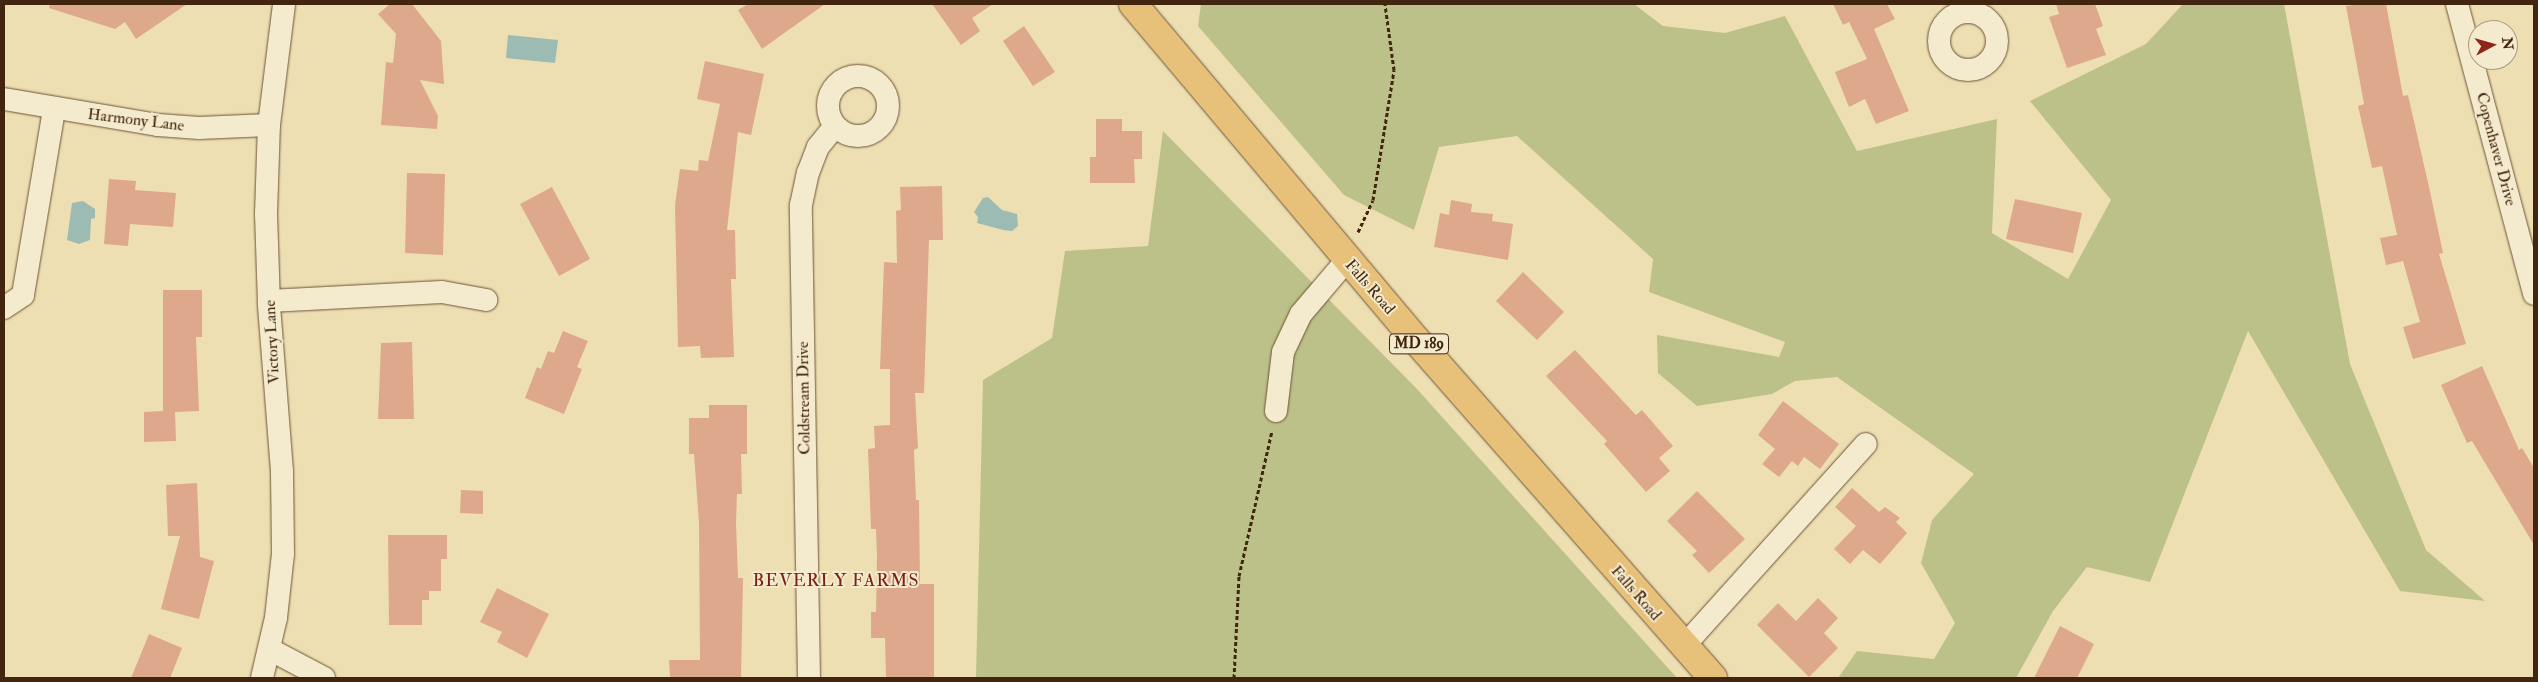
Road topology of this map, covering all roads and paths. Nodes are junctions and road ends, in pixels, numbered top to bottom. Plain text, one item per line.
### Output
1 (284, 4) edge
2 (1133, 4) edge
3 (1385, 4) edge
4 (2457, 4) edge
5 (4, 99) edge
6 (54, 109) junction
7 (269, 125) junction
8 (835, 126) dead end
9 (1347, 260) junction
10 (2534, 294) edge
11 (486, 300) dead end
12 (269, 301) junction
13 (4, 308) edge
14 (1276, 411) joint
15 (1866, 444) dead end
16 (1683, 647) junction
17 (271, 650) junction
18 (262, 678) edge
19 (324, 678) edge
20 (809, 678) edge
21 (1234, 678) edge
22 (1713, 678) edge

1 - 7 street, Victory Lane
2 - 9 main road, Falls Road / MD 189
3 - 9 path
4 - 10 street, Copenhaver Drive
5 - 6 street, Harmony Lane
6 - 7 street, Harmony Lane
6 - 13 street
7 - 12 street, Victory Lane
8 - 20 street, Coldstream Drive
9 - 14 street
9 - 16 main road, Falls Road / MD 189
11 - 12 street
12 - 17 street, Victory Lane
14 - 21 path
15 - 16 street
16 - 22 main road, Falls Road / MD 189
17 - 18 street, Victory Lane
17 - 19 street

